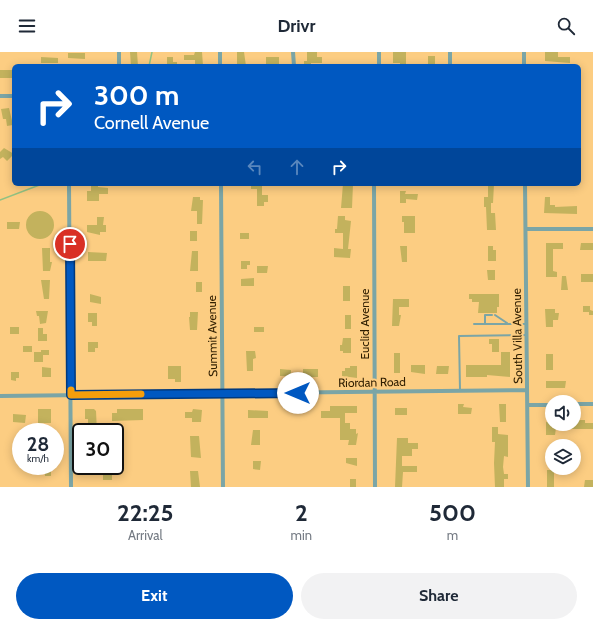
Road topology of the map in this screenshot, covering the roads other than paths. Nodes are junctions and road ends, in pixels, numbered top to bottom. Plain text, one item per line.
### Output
1 (119, 52) edge
2 (220, 52) edge
3 (293, 52) edge
4 (379, 52) edge
5 (450, 52) edge
6 (524, 52) edge
7 (119, 64) edge
8 (220, 64) edge
9 (294, 64) edge
10 (379, 64) edge
11 (450, 64) edge
12 (524, 64) edge
13 (0, 96) edge
14 (12, 96) edge
15 (69, 186) edge
16 (221, 186) edge
17 (374, 186) edge
18 (525, 186) edge
19 (526, 229) junction
20 (593, 229) edge
21 (474, 324) dead end
22 (485, 324) junction
23 (508, 324) junction
24 (527, 324) junction
25 (527, 336) junction
26 (527, 390) junction
27 (460, 391) junction
28 (223, 393) junction
29 (374, 393) junction
30 (71, 395) junction
31 (0, 396) edge
32 (581, 404) edge
33 (593, 404) edge
34 (528, 405) junction
35 (545, 405) edge
36 (71, 487) edge
37 (223, 487) edge
38 (375, 487) edge
39 (528, 487) edge

1 - 7 street
2 - 8 street
3 - 9 street
4 - 10 street
5 - 11 street
6 - 12 street
13 - 14 street
15 - 30 street
16 - 28 street, Summit Avenue
17 - 29 street, Euclid Avenue
18 - 19 street, South Villa Avenue
19 - 20 street
19 - 24 street, South Villa Avenue
21 - 22 lane
22 - 23 lane
22 - 23 lane
23 - 24 lane
24 - 25 street, South Villa Avenue
25 - 26 street, South Villa Avenue
25 - 27 lane
26 - 27 street, Riordan Road
26 - 34 street, South Villa Avenue
27 - 29 street, Riordan Road
28 - 29 street, Riordan Road
28 - 30 street, Riordan Road
28 - 37 street, Summit Avenue
29 - 38 street, Euclid Avenue
30 - 31 street, Riordan Road
30 - 36 street
32 - 33 street
34 - 35 street
34 - 39 street, South Villa Avenue

